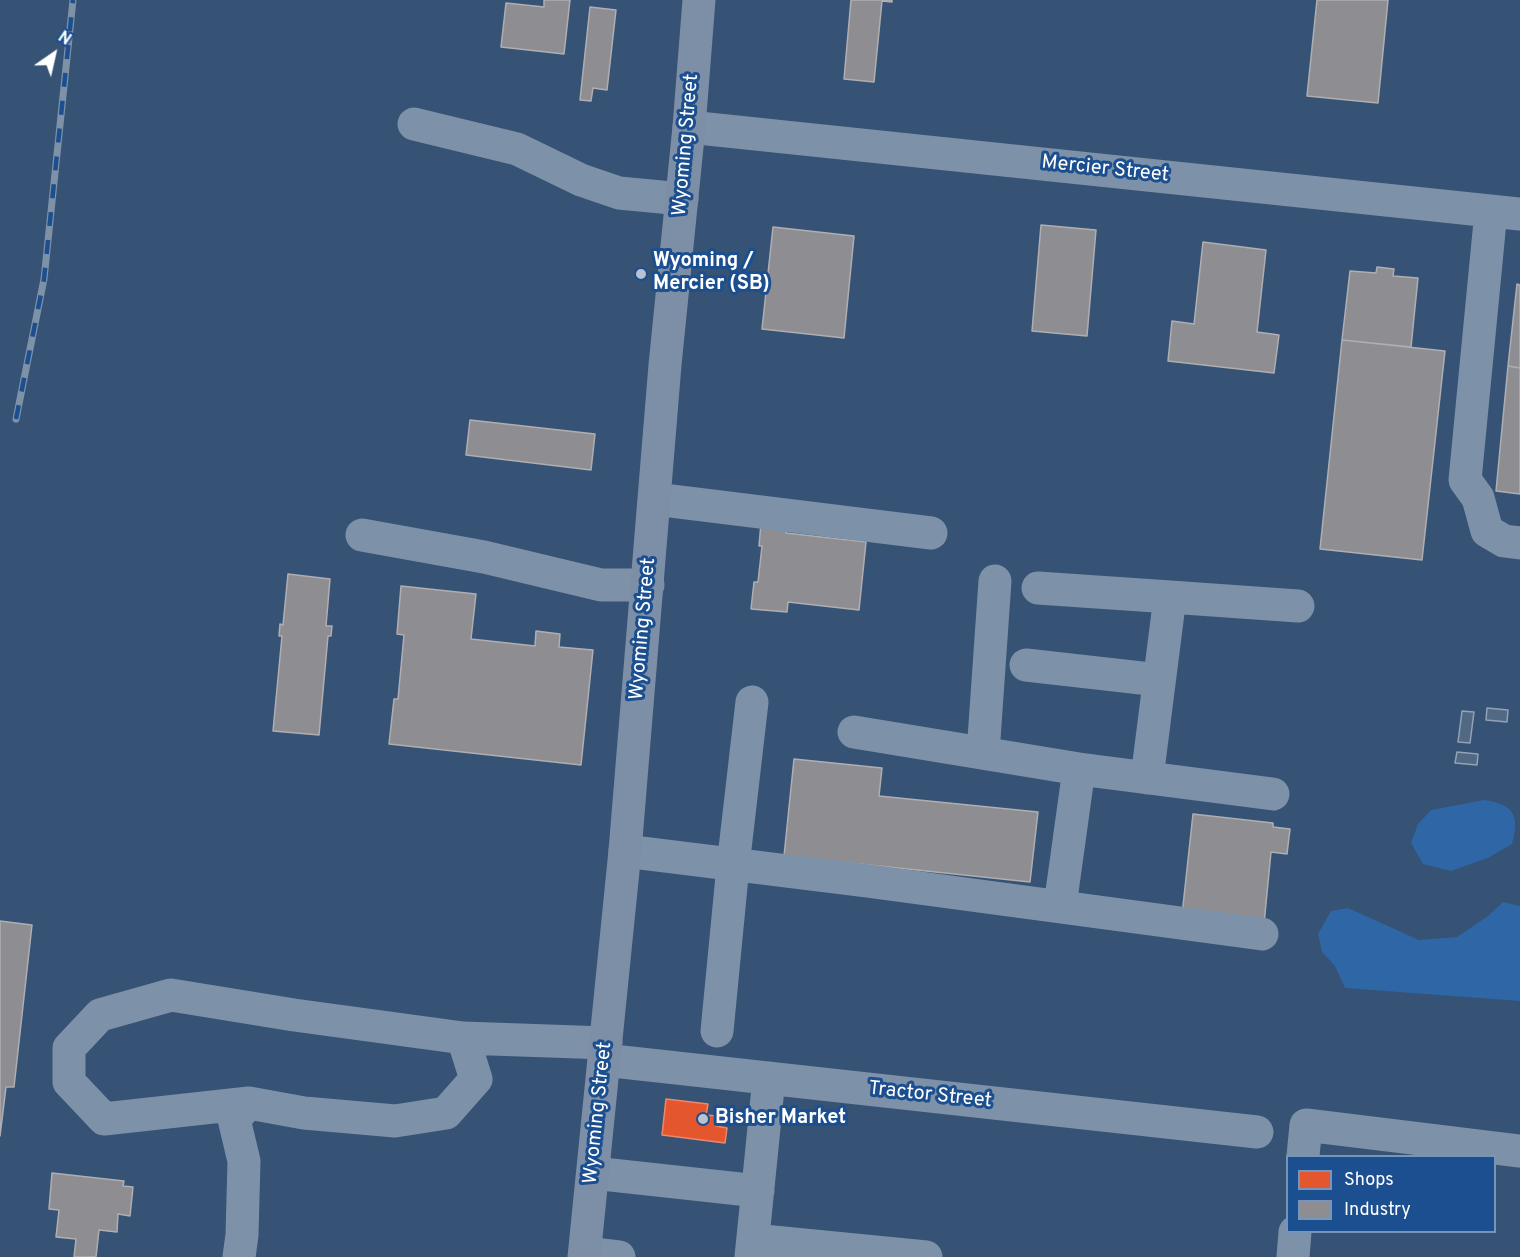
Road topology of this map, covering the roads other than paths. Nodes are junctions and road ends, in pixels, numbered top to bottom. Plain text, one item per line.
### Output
1 (699, 0) edge
2 (414, 124) dead end
3 (689, 127) junction
4 (682, 199) junction
5 (1505, 213) edge
6 (655, 500) junction
7 (931, 533) dead end
8 (362, 535) dead end
9 (1520, 543) edge
10 (995, 581) dead end
11 (648, 585) junction
12 (1038, 588) dead end
13 (1170, 597) junction
14 (1298, 606) dead end
15 (1026, 665) dead end
16 (1160, 681) junction
17 (753, 702) dead end
18 (854, 732) dead end
19 (983, 753) junction
20 (1079, 769) junction
21 (1147, 778) junction
22 (1273, 794) dead end
23 (625, 851) junction
24 (733, 866) junction
25 (1060, 906) junction
26 (1262, 934) dead end
27 (717, 1031) dead end
28 (463, 1038) junction
29 (605, 1051) junction
30 (769, 1078) junction
31 (249, 1103) junction
32 (1257, 1132) dead end
33 (1520, 1151) edge
34 (1303, 1155) edge
35 (592, 1173) junction
36 (758, 1191) junction
37 (1295, 1233) edge
38 (752, 1248) edge
39 (584, 1255) edge
40 (239, 1257) edge
41 (619, 1257) edge
42 (916, 1257) edge
43 (1293, 1257) edge

1 - 3 main road, Wyoming Street
2 - 4 street
3 - 4 main road, Wyoming Street
3 - 5 street, Mercier Street
4 - 6 main road, Wyoming Street
5 - 9 street
6 - 7 street
6 - 11 main road, Wyoming Street
8 - 11 street
10 - 19 street
11 - 23 main road, Wyoming Street
12 - 13 street
13 - 14 street
13 - 16 street
15 - 16 street
16 - 21 street
17 - 24 street
18 - 19 street
19 - 20 street
20 - 21 street
20 - 25 street
21 - 22 street
23 - 24 street
23 - 29 main road, Wyoming Street
24 - 25 street
24 - 27 street
25 - 26 street
28 - 29 street, Tractor Street
28 - 31 street
28 - 31 street, Tractor Street
29 - 30 street, Tractor Street
29 - 35 main road, Wyoming Street
30 - 32 street, Tractor Street
30 - 36 street
31 - 40 street
33 - 34 street
35 - 36 street
35 - 39 main road, Wyoming Street
36 - 38 street
37 - 43 street
38 - 42 street
39 - 41 street

